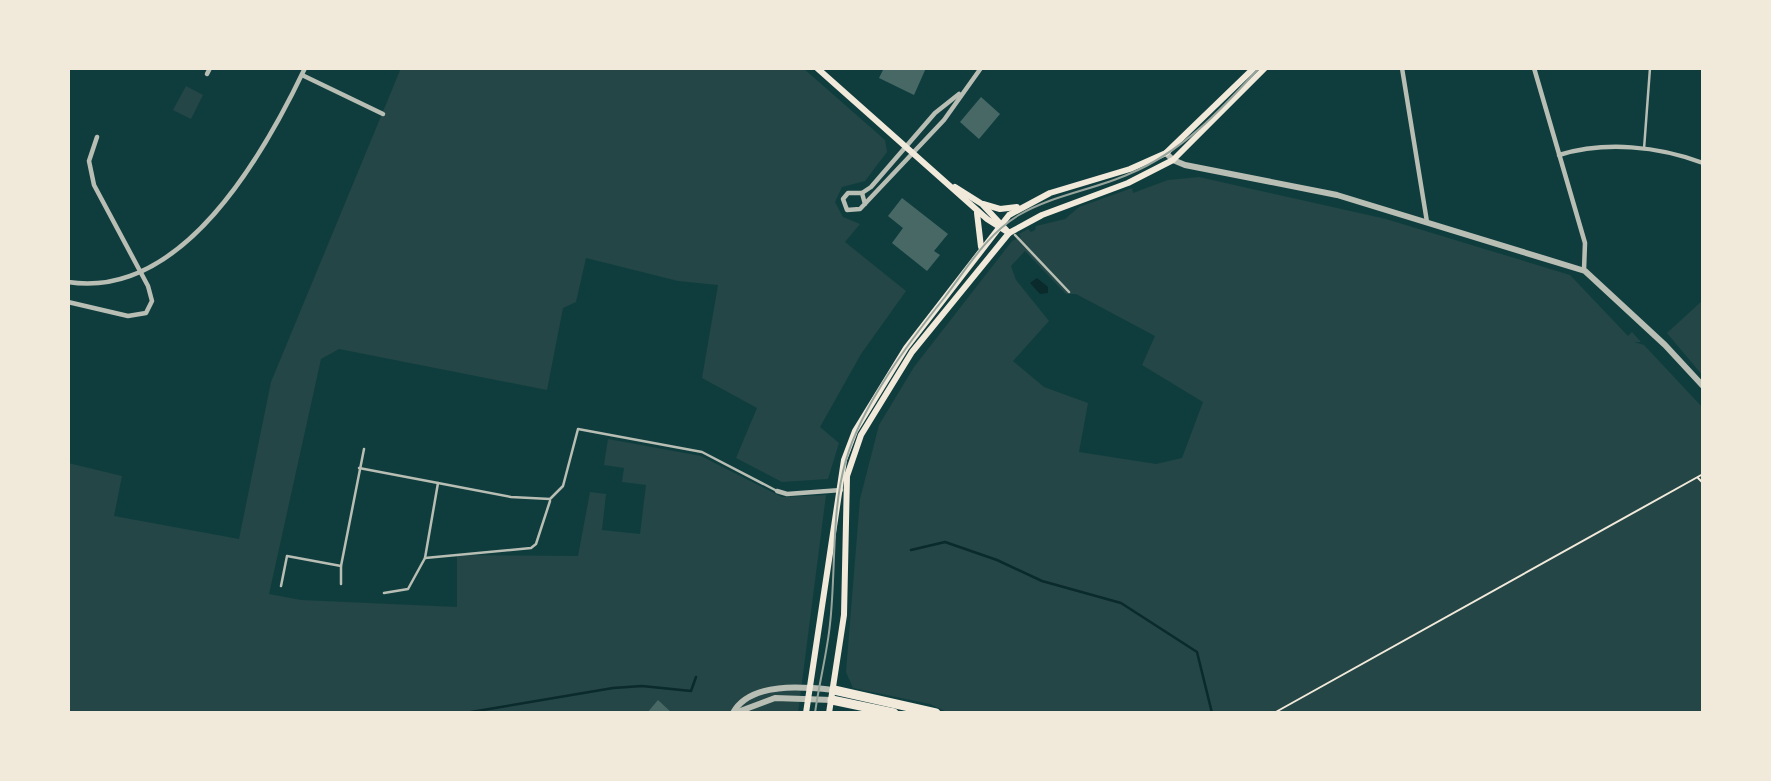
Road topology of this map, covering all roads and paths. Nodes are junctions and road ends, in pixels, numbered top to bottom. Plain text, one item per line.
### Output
1 (305, 68) edge
2 (817, 68) edge
3 (981, 68) edge
4 (1254, 68) edge
5 (1265, 68) edge
6 (1402, 68) edge
7 (1534, 68) edge
8 (1650, 68) edge
9 (302, 75) junction
10 (963, 91) junction
11 (383, 114) dead end
12 (97, 137) dead end
13 (906, 146) junction
14 (1644, 149) junction
15 (914, 153) junction
16 (1166, 153) junction
17 (1559, 155) junction
18 (1173, 160) junction
19 (1703, 163) edge
20 (948, 183) junction
21 (862, 192) junction
22 (865, 204) junction
23 (982, 204) junction
24 (1019, 207) junction
25 (975, 208) junction
26 (1427, 222) junction
27 (999, 225) junction
28 (1012, 234) junction
29 (981, 247) junction
30 (1584, 271) junction
31 (140, 273) junction
32 (68, 282) edge
33 (1069, 292) dead end
34 (68, 302) edge
35 (1703, 386) edge
36 (364, 449) dead end
37 (358, 468) junction
38 (1703, 474) edge
39 (1697, 478) junction
40 (438, 483) junction
41 (1703, 483) edge
42 (841, 490) junction
43 (778, 491) joint
44 (550, 499) junction
45 (425, 558) junction
46 (341, 566) junction
47 (341, 584) dead end
48 (281, 586) dead end
49 (384, 593) dead end
50 (810, 688) junction
51 (833, 695) junction
52 (808, 697) junction
53 (874, 709) junction
54 (734, 713) edge
55 (806, 713) edge
56 (829, 713) edge
57 (855, 713) edge
58 (894, 713) edge
59 (936, 713) edge
60 (1274, 713) edge

1 - 9 street
2 - 13 main road
3 - 10 street
4 - 16 main road
5 - 18 main road
6 - 26 street
7 - 17 street
8 - 14 lane
9 - 11 street
9 - 31 street
10 - 13 street
10 - 15 street
12 - 31 street
13 - 15 main road
13 - 21 street
14 - 17 street
14 - 19 street
15 - 20 main road
15 - 22 street
16 - 18 street
16 - 24 main road
17 - 30 street
18 - 26 street
18 - 28 main road
20 - 23 main road
20 - 25 main road
21 - 22 street
21 - 22 street
23 - 24 main road
23 - 27 main road
24 - 27 main road
25 - 27 main road
25 - 29 main road
26 - 30 street
27 - 28 main road
27 - 29 main road
28 - 33 lane
28 - 42 main road
29 - 42 main road
30 - 35 street
31 - 32 street
31 - 34 street
36 - 37 lane
37 - 40 lane
37 - 46 lane
38 - 39 path
39 - 41 path
39 - 60 path
40 - 44 lane
40 - 45 lane
42 - 43 street
42 - 50 main road
42 - 51 main road
43 - 44 lane
44 - 45 lane
45 - 49 lane
46 - 47 lane
46 - 48 lane
50 - 51 street
50 - 52 main road
50 - 54 street
51 - 52 street
51 - 53 highway
51 - 56 main road
51 - 59 highway
52 - 54 street
52 - 55 main road
53 - 57 highway
53 - 58 highway

